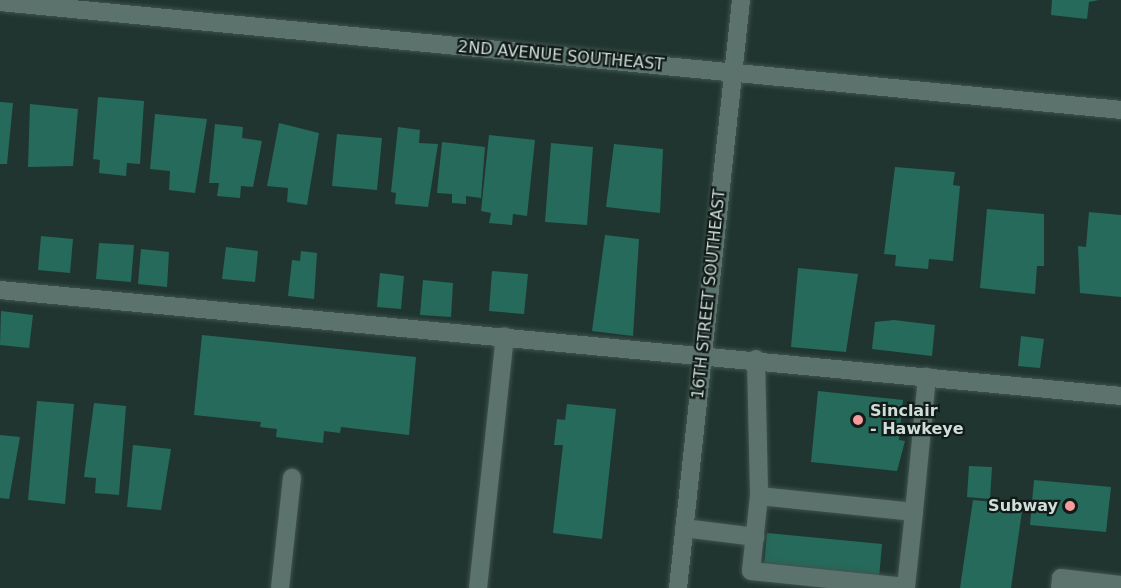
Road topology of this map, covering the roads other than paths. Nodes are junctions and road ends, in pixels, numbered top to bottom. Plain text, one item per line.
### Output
1 (741, 0) edge
2 (0, 2) edge
3 (734, 72) junction
4 (1121, 110) edge
5 (0, 290) edge
6 (505, 336) junction
7 (702, 354) junction
8 (756, 359) junction
9 (927, 377) junction
10 (1121, 396) edge
11 (292, 478) dead end
12 (759, 496) junction
13 (914, 512) junction
14 (684, 528) junction
15 (755, 537) junction
16 (830, 584) edge
17 (1121, 585) edge
18 (280, 588) edge
19 (478, 588) edge
20 (678, 588) edge
21 (1060, 588) edge

1 - 3 street, 16TH STREET SOUTHEAST
2 - 3 street, 2ND AVENUE SOUTHEAST
3 - 4 street, 2ND AVENUE SOUTHEAST
3 - 7 street, 16TH STREET SOUTHEAST
5 - 6 street
6 - 7 street
6 - 19 street
7 - 8 street
7 - 14 street, 16TH STREET SOUTHEAST
8 - 9 street
8 - 12 street
9 - 10 street
9 - 13 street
11 - 18 street
12 - 13 street
12 - 15 street
13 - 16 street
14 - 15 street
14 - 20 street, 16TH STREET SOUTHEAST
15 - 16 street
17 - 21 street

